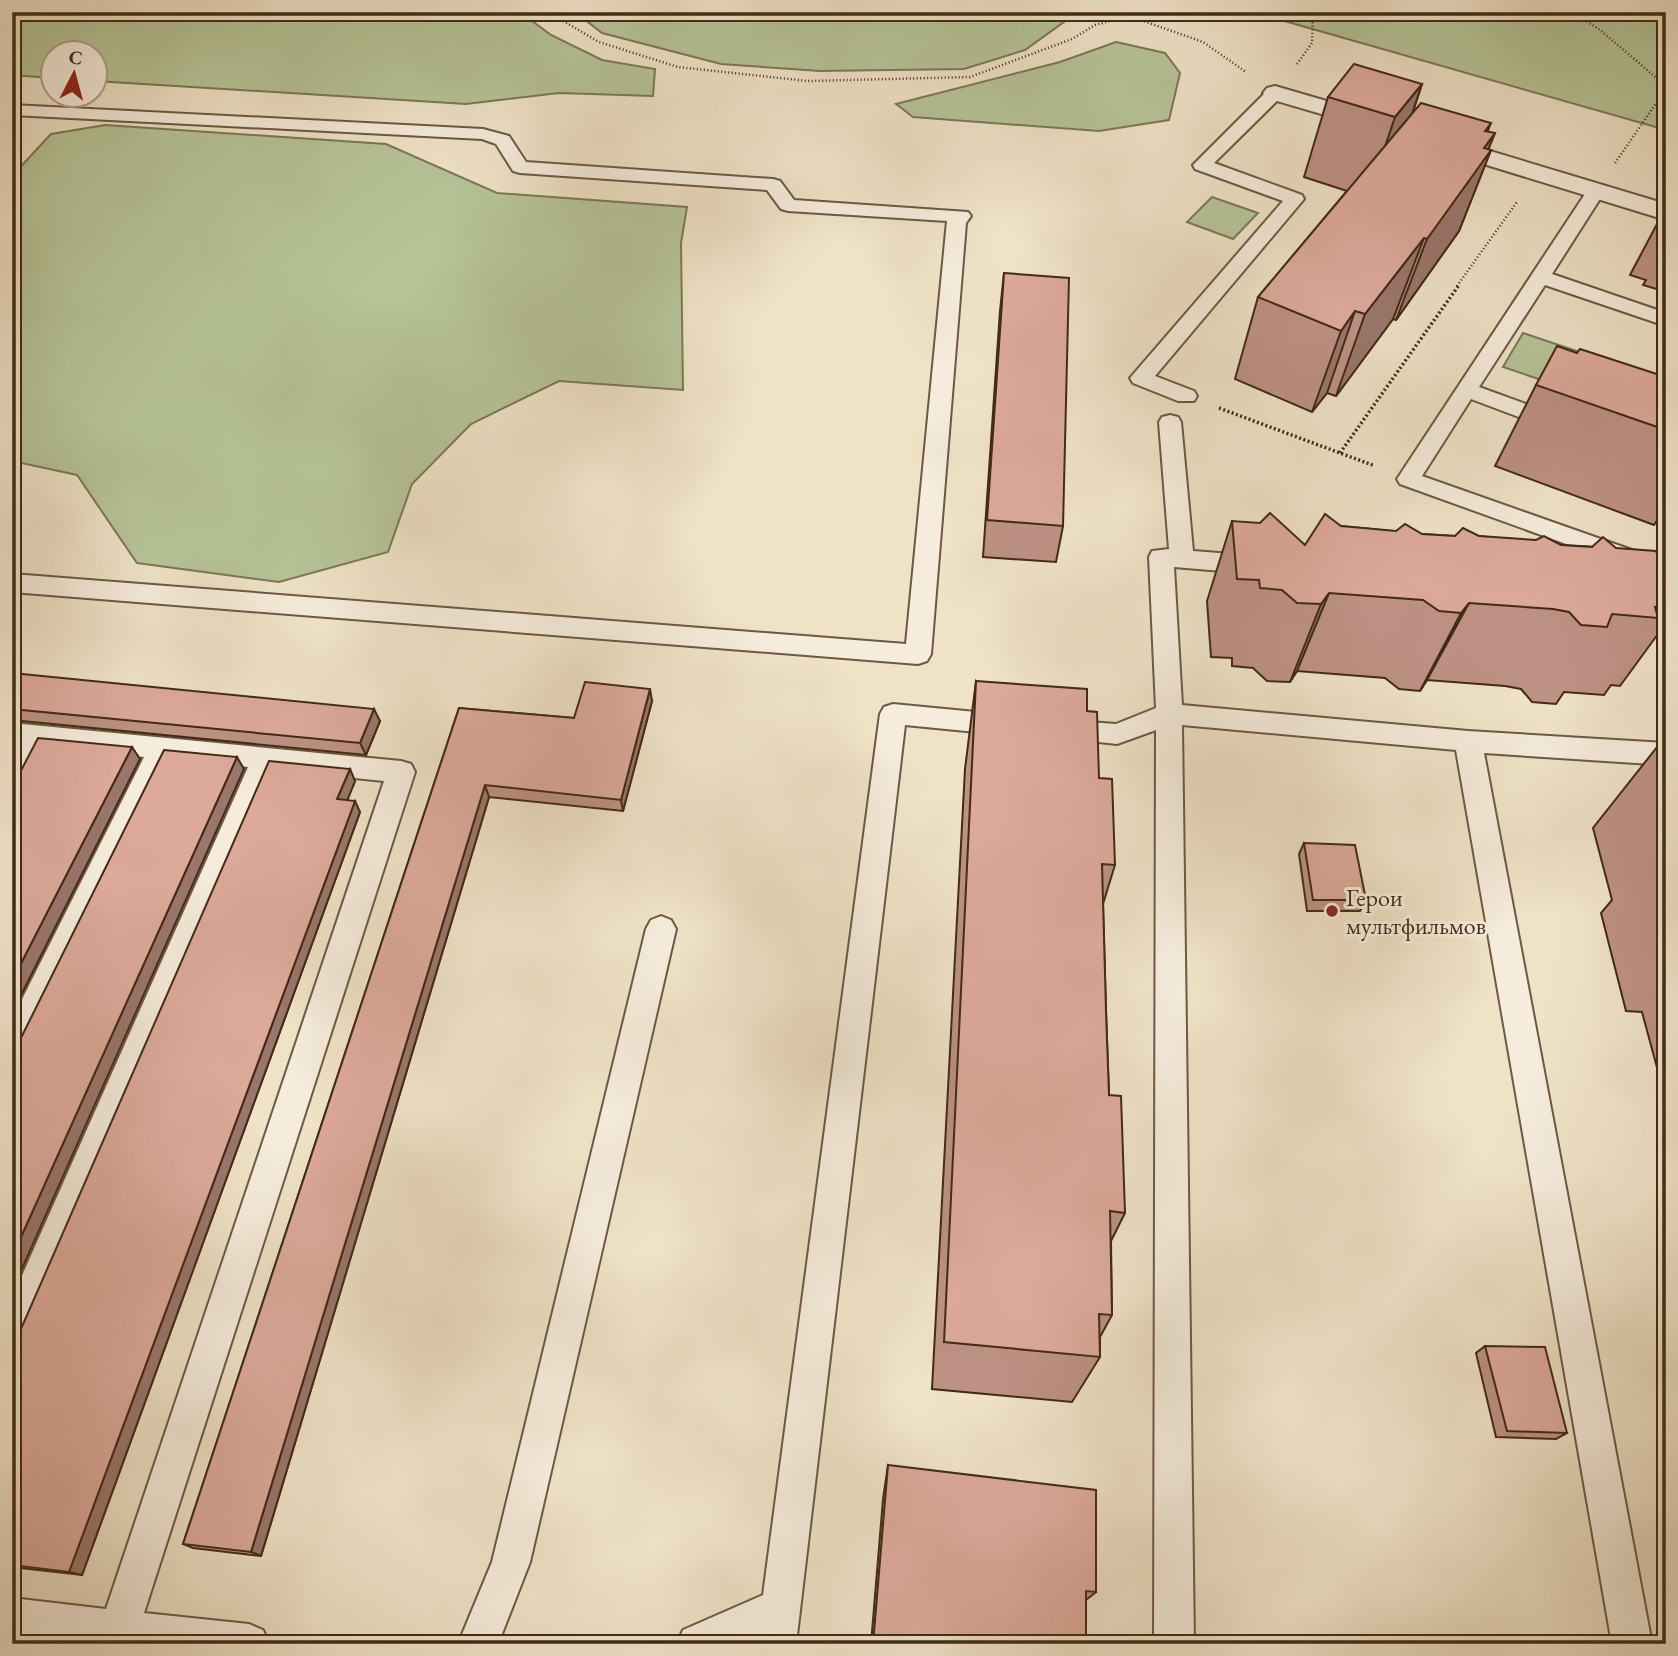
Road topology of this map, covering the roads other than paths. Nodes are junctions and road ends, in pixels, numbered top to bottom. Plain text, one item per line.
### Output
1 (1275, 93) joint
2 (12, 110) edge
3 (1393, 129) edge
4 (1420, 137) edge
5 (1596, 191) junction
6 (1666, 212) edge
7 (1540, 277) junction
8 (1666, 320) edge
9 (1467, 390) junction
10 (1186, 396) road end
11 (1170, 422) dead end
12 (1579, 431) edge
13 (1182, 559) junction
14 (1279, 566) edge
15 (12, 583) edge
16 (1661, 587) edge
17 (1169, 714) junction
18 (26, 734) edge
19 (1468, 741) junction
20 (162, 748) junction
21 (1666, 754) edge
22 (265, 759) junction
23 (12, 784) edge
24 (661, 929) dead end
25 (12, 1051) edge
26 (12, 1339) edge
27 (12, 1618) edge
28 (778, 1626) edge
29 (119, 1630) junction
30 (249, 1644) edge
31 (478, 1644) edge
32 (697, 1644) edge
33 (1174, 1644) edge
34 (1632, 1644) edge

1 - 3 street
1 - 10 lane
2 - 15 lane
4 - 5 street
5 - 6 street
5 - 7 lane
7 - 8 lane
7 - 9 lane
9 - 12 lane
9 - 16 lane
11 - 13 lane
13 - 14 lane
13 - 17 lane
17 - 19 lane
17 - 28 lane
17 - 33 lane
18 - 20 lane
18 - 23 lane
19 - 21 lane
19 - 34 lane
20 - 22 lane
20 - 25 lane
22 - 26 lane
22 - 29 lane
24 - 31 lane
27 - 29 lane
28 - 32 lane
29 - 30 lane

